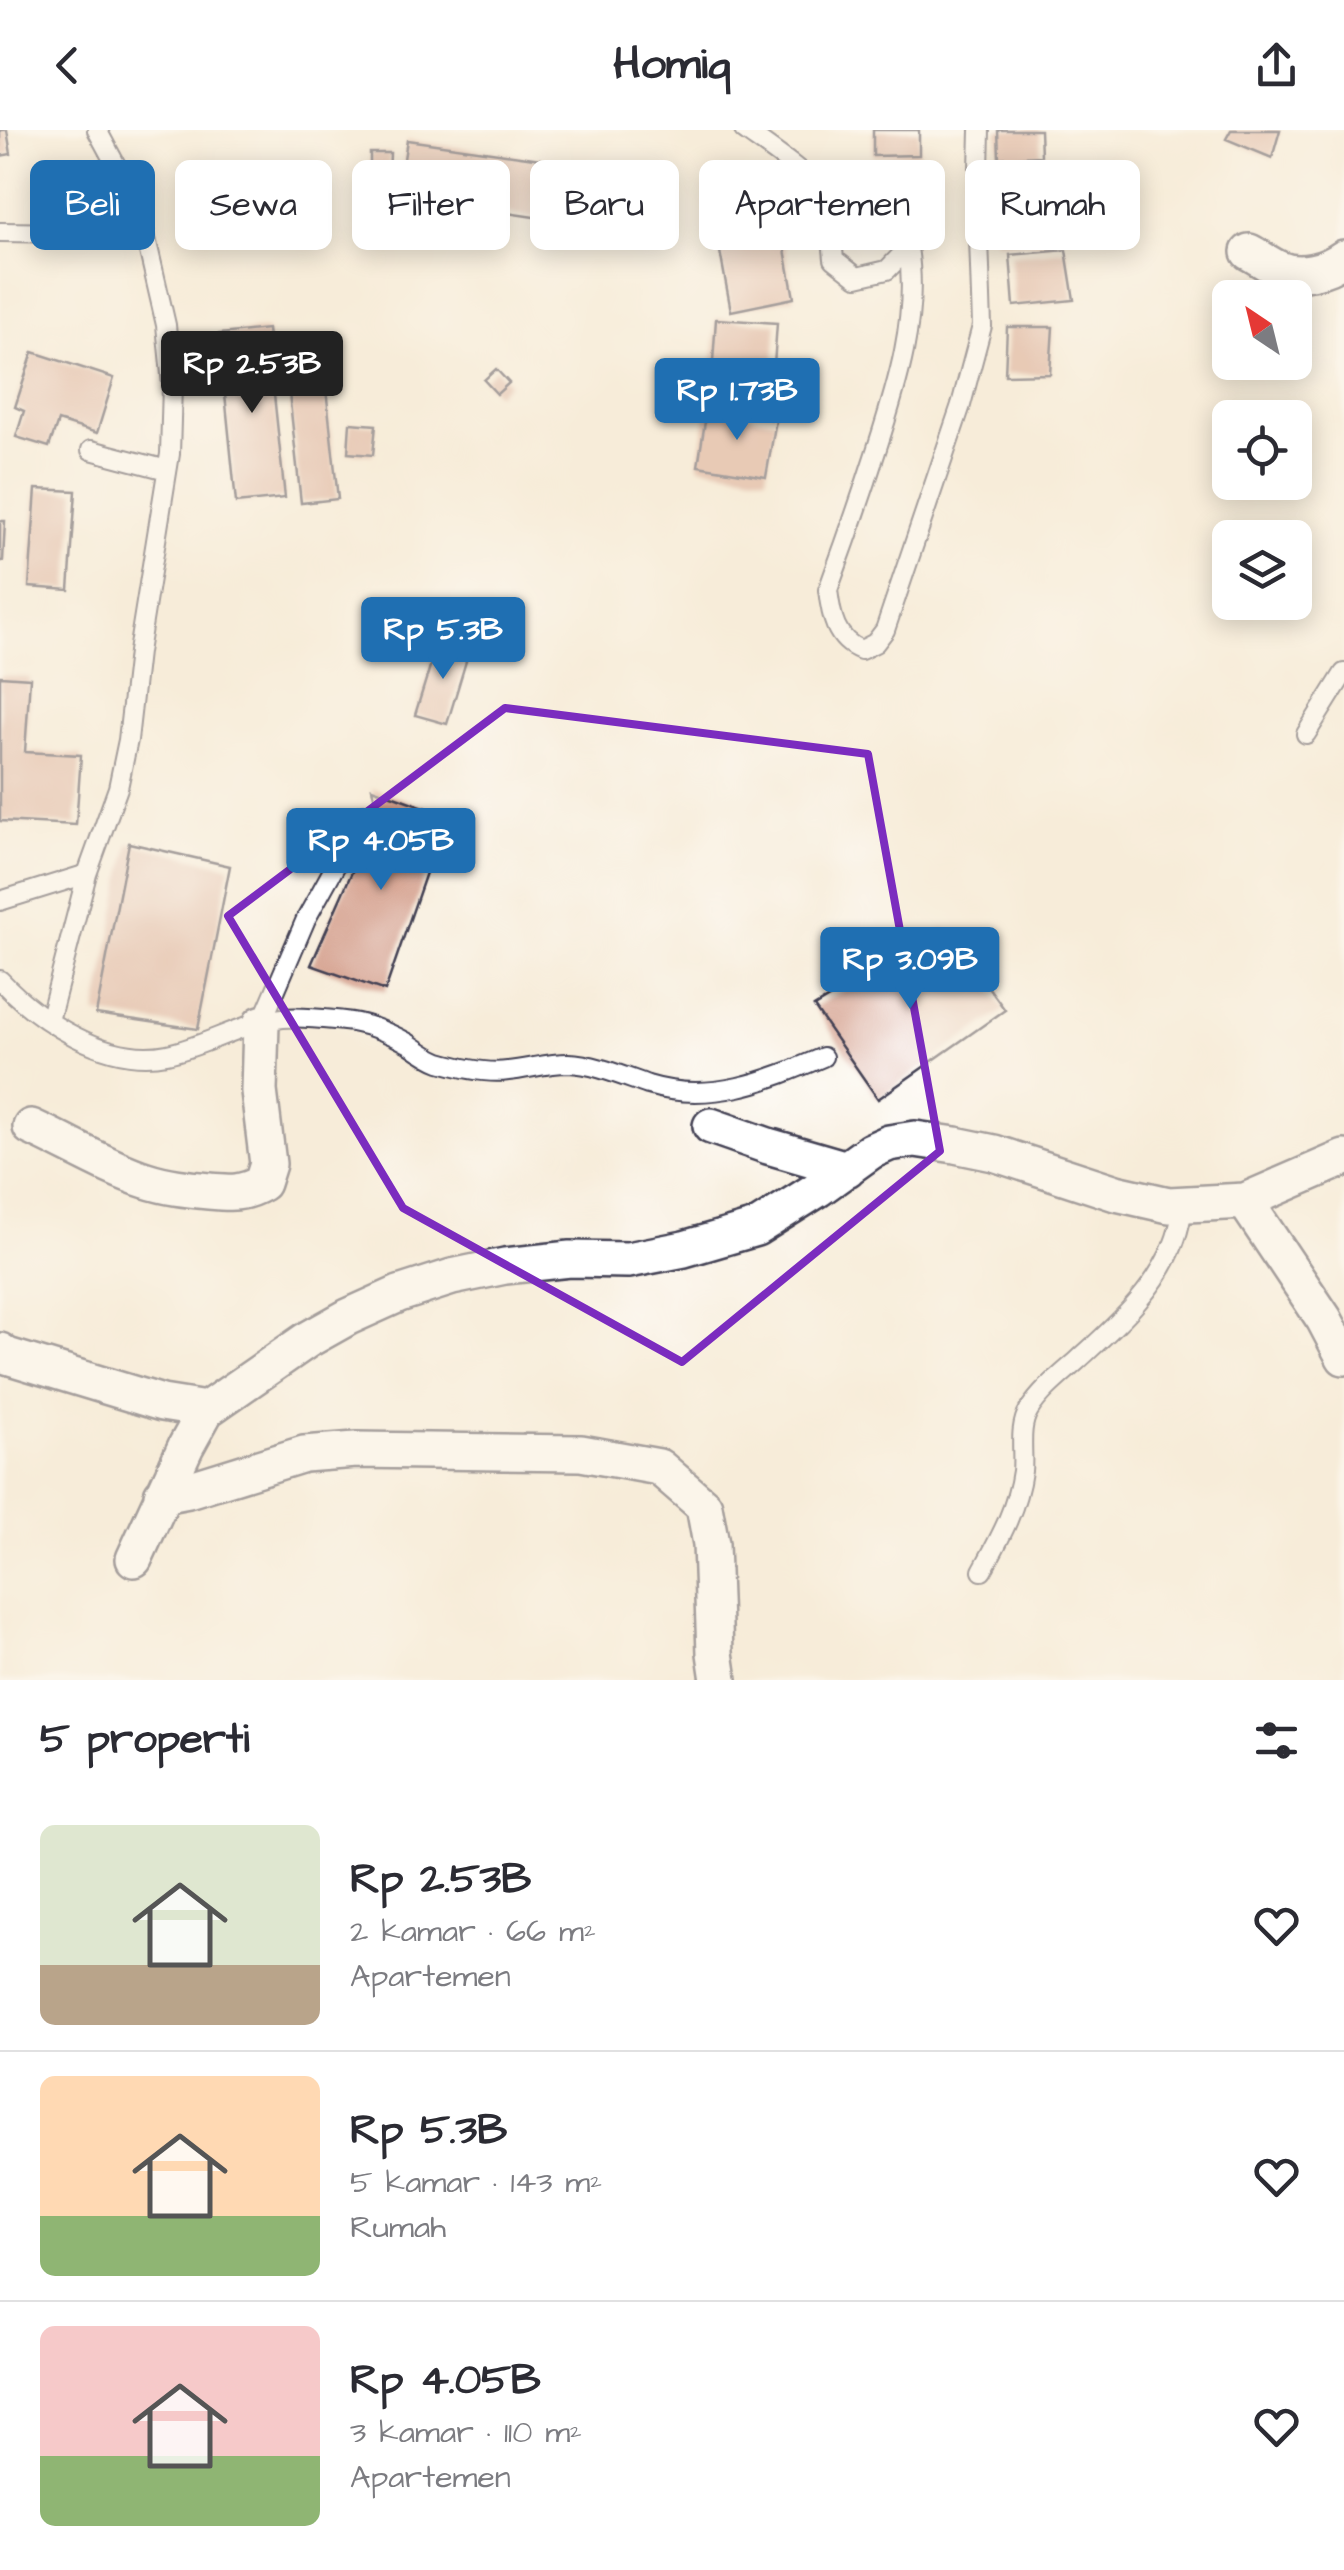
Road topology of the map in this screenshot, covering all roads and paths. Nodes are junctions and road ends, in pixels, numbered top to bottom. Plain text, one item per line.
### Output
1 (96, 130) edge
2 (744, 130) edge
3 (980, 130) edge
4 (113, 160) edge
5 (0, 232) edge
6 (30, 232) edge
7 (149, 250) edge
8 (1249, 252) dead end
9 (1344, 258) edge
10 (91, 450) dead end
11 (167, 470) junction
12 (1344, 673) edge
13 (1306, 734) dead end
14 (364, 814) dead end
15 (87, 874) junction
16 (0, 902) edge
17 (0, 980) edge
18 (50, 1021) junction
19 (261, 1024) junction
20 (824, 1057) dead end
21 (711, 1126) dead end
22 (31, 1127) dead end
23 (1344, 1158) edge
24 (847, 1169) junction
25 (1245, 1200) junction
26 (1184, 1205) junction
27 (0, 1351) edge
28 (1344, 1357) edge
29 (206, 1410) junction
30 (162, 1495) junction
31 (134, 1559) dead end
32 (982, 1571) dead end
33 (719, 1680) edge

1 - 4 lane
2 - 3 lane
5 - 6 lane
7 - 11 lane
8 - 9 street
10 - 11 lane
11 - 15 lane
12 - 13 lane
14 - 19 lane
15 - 16 lane
15 - 18 lane
17 - 18 lane
18 - 19 lane
19 - 20 lane
19 - 22 street
21 - 24 street
23 - 25 street
24 - 26 street
24 - 29 street
25 - 26 street
25 - 28 street
26 - 32 lane
27 - 29 street
29 - 30 street
30 - 31 street
30 - 33 street

